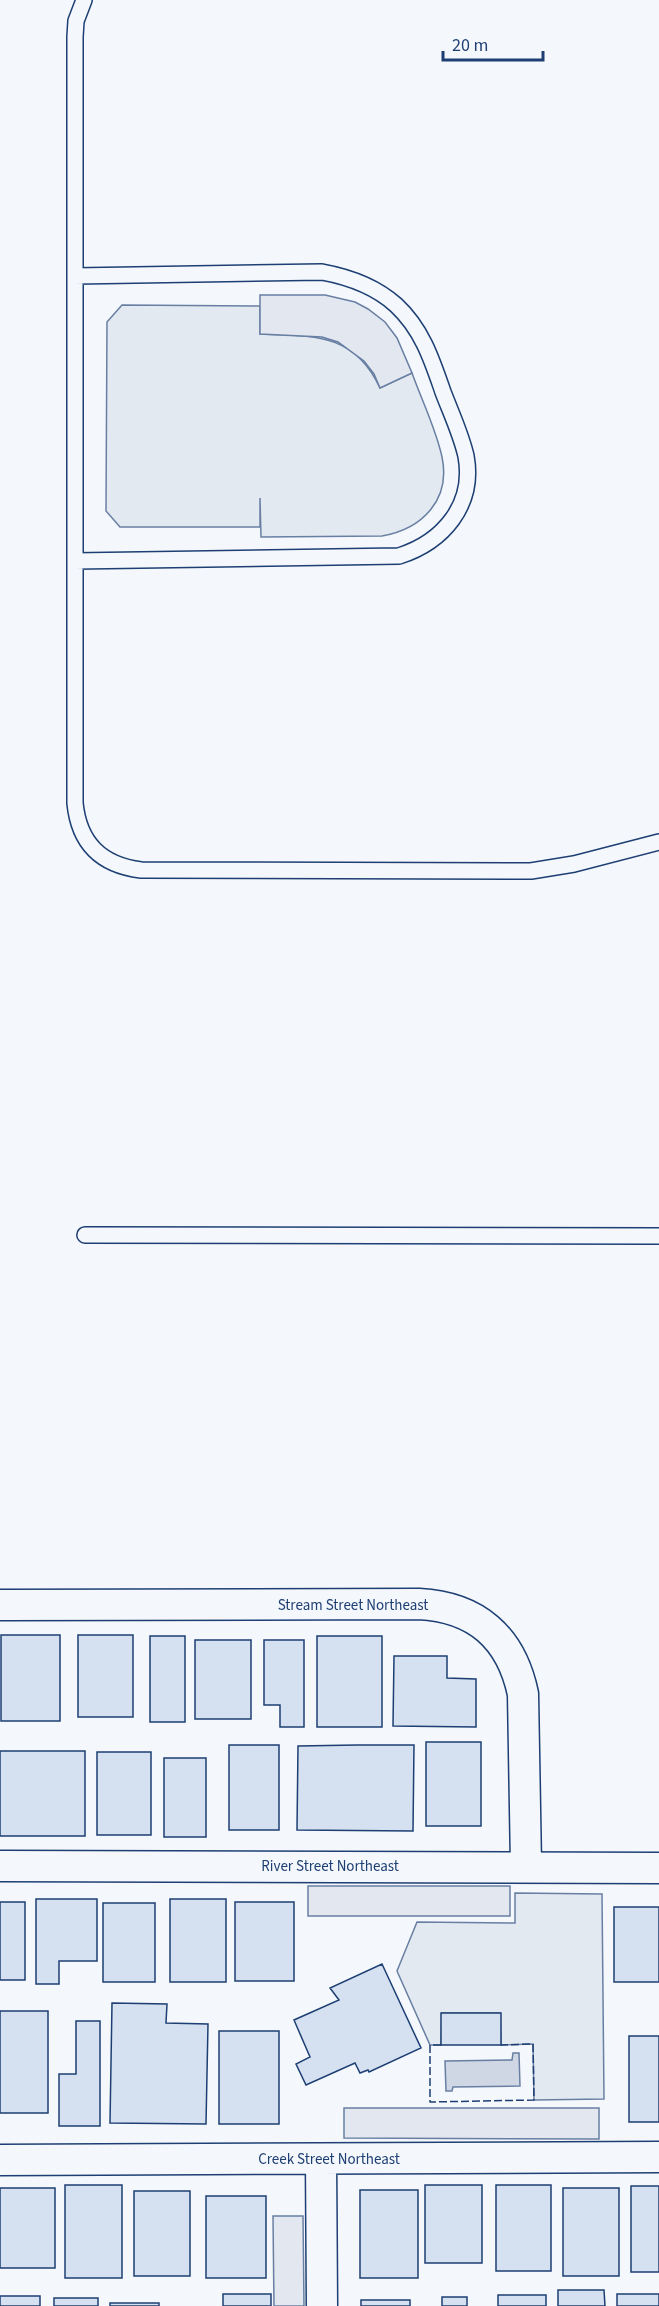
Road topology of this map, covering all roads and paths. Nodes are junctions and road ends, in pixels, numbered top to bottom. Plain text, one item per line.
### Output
1 (84, 0) edge
2 (75, 276) junction
3 (75, 561) junction
4 (659, 842) edge
5 (86, 1235) dead end
6 (659, 1236) edge
7 (0, 1605) edge
8 (0, 1866) edge
9 (526, 1866) junction
10 (659, 1868) edge
11 (659, 2157) edge
12 (321, 2158) junction
13 (0, 2160) edge
14 (322, 2306) edge

1 - 2 lane
2 - 3 lane
2 - 3 lane
3 - 4 lane
5 - 6 lane
7 - 9 street, Stream Street Northeast
8 - 9 street, River Street Northeast
9 - 10 street, River Street Northeast
11 - 12 street, Creek Street Northeast
12 - 13 street, Creek Street Northeast
12 - 14 street

